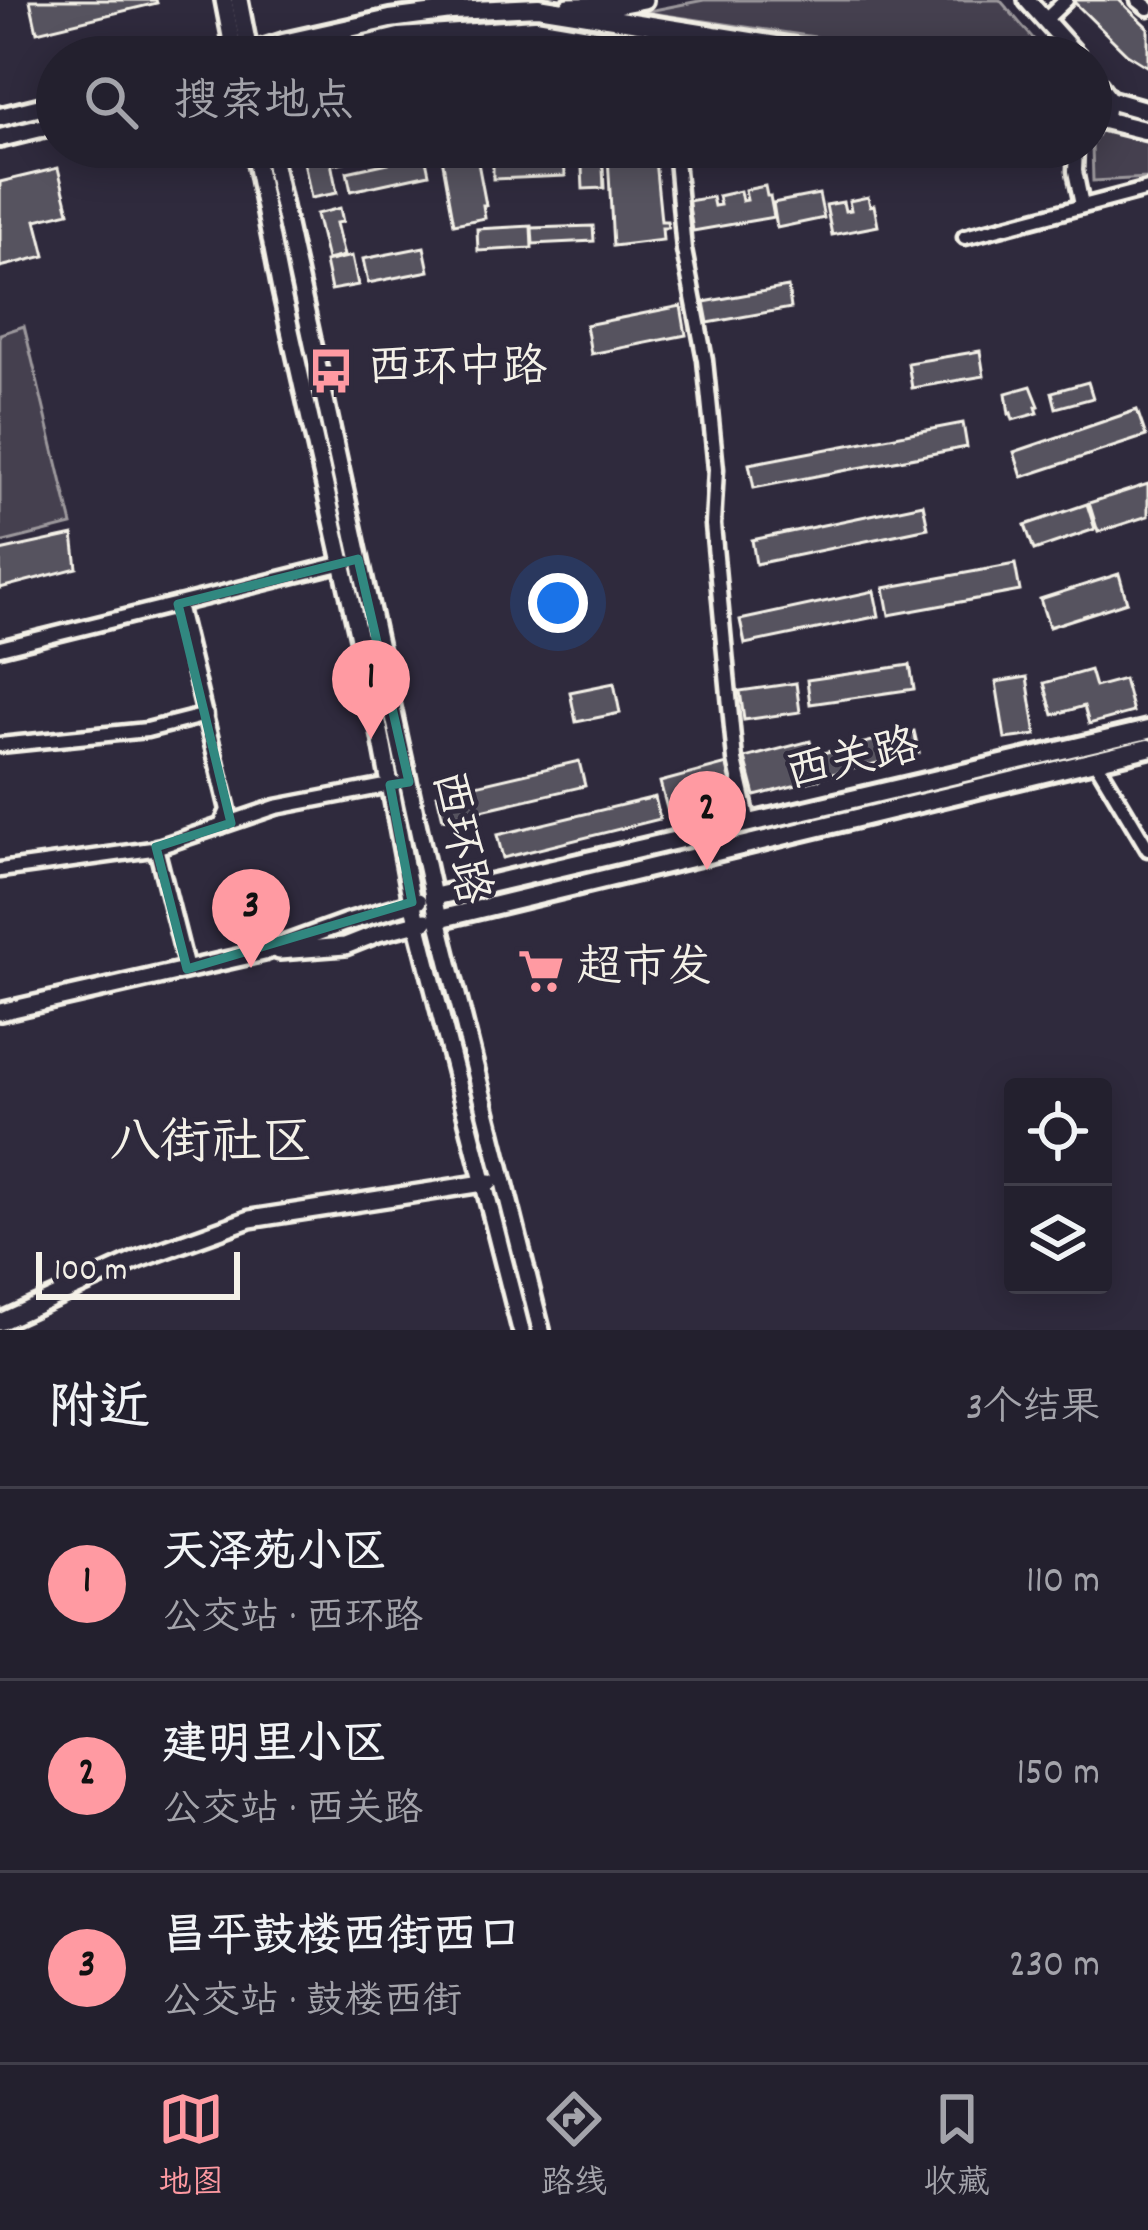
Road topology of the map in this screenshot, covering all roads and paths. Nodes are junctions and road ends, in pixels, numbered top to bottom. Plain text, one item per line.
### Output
1 (224, 0) edge
2 (239, 0) edge
3 (644, 0) edge
4 (1027, 0) edge
5 (1066, 0) edge
6 (1138, 0) edge
7 (538, 7) junction
8 (1148, 8) edge
9 (390, 9) edge
10 (1045, 20) junction
11 (237, 36) edge
12 (242, 36) edge
13 (305, 36) edge
14 (426, 36) edge
15 (576, 36) edge
16 (720, 36) edge
17 (1059, 36) edge
18 (1112, 100) edge
19 (36, 108) edge
20 (1148, 111) edge
21 (0, 117) edge
22 (1112, 121) edge
23 (36, 129) edge
24 (1148, 130) edge
25 (0, 138) edge
26 (257, 168) edge
27 (274, 168) edge
28 (677, 168) edge
29 (1075, 168) edge
30 (1148, 189) edge
31 (1082, 205) junction
32 (965, 237) dead end
33 (350, 561) junction
34 (178, 604) junction
35 (0, 648) edge
36 (206, 715) junction
37 (1148, 730) edge
38 (0, 745) edge
39 (1148, 748) edge
40 (1096, 762) junction
41 (409, 782) junction
42 (391, 785) junction
43 (749, 823) junction
44 (221, 826) junction
45 (156, 848) junction
46 (1148, 849) edge
47 (0, 870) edge
48 (433, 897) junction
49 (412, 902) junction
50 (438, 919) junction
51 (418, 923) junction
52 (264, 952) junction
53 (187, 969) junction
54 (0, 1012) edge
55 (504, 1180) junction
56 (483, 1184) junction
57 (0, 1322) edge
58 (520, 1330) edge
59 (542, 1330) edge

1 - 11 street
2 - 12 street
3 - 7 street
4 - 10 street
5 - 10 street
6 - 8 street
7 - 9 main road
7 - 16 main road
9 - 13 main road
10 - 17 street
14 - 15 main road
18 - 20 main road
19 - 21 main road
22 - 24 main road
23 - 25 main road
26 - 33 street, 西环路
27 - 33 street, 西环路
28 - 43 street
29 - 31 street
30 - 31 street
31 - 32 street
33 - 34 street
33 - 41 street, 西环路
33 - 42 street, 西环路
34 - 35 street
34 - 36 street
36 - 38 street
36 - 44 street
37 - 43 main road, 西关路
39 - 40 main road, 西关路
40 - 46 street
40 - 50 main road, 西关路
41 - 42 street
41 - 48 street, 西环路
42 - 44 street
42 - 49 street, 西环路
43 - 48 main road, 西关路
44 - 45 street
45 - 47 street
45 - 53 street
48 - 49 street
48 - 50 street, 西环路
49 - 51 street, 西环路
49 - 52 street
50 - 51 street
50 - 55 street, 西环路
51 - 52 street
51 - 56 street, 西环路
52 - 53 street
53 - 54 street
55 - 56 street
55 - 59 street, 西环路
56 - 57 street
56 - 58 street, 西环路

